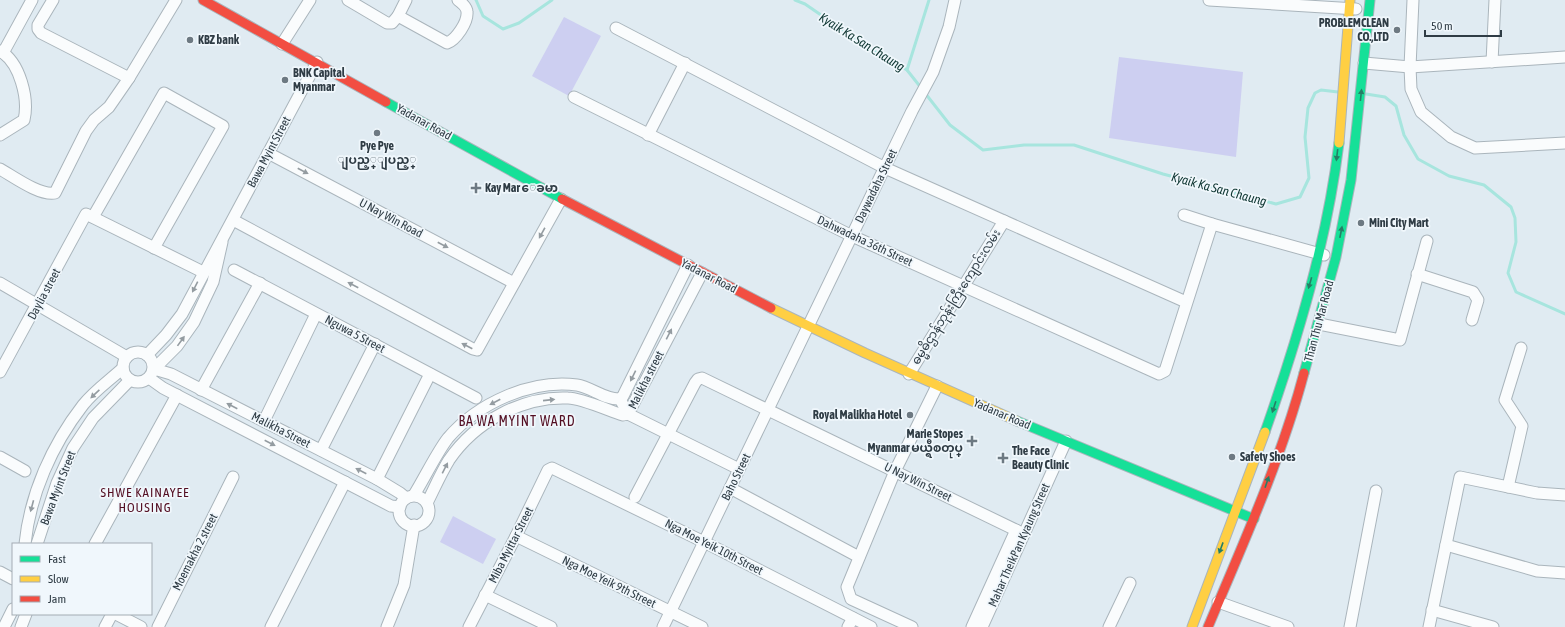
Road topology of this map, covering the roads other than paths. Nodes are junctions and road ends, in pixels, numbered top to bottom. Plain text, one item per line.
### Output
1 (32, 0) edge
2 (53, 0) edge
3 (176, 0) edge
4 (203, 0) edge
5 (310, 0) edge
6 (348, 0) edge
7 (406, 0) edge
8 (458, 0) edge
9 (955, 0) edge
10 (1208, 0) edge
11 (1413, 0) edge
12 (1495, 0) edge
13 (1350, 4) edge
14 (1370, 5) edge
15 (398, 16) junction
16 (616, 28) dead end
17 (282, 44) junction
18 (2, 52) edge
19 (1565, 57) edge
20 (316, 62) junction
21 (1492, 62) junction
22 (685, 63) junction
23 (1364, 66) junction
24 (1410, 67) junction
25 (129, 78) junction
26 (574, 97) dead end
27 (0, 135) edge
28 (648, 135) junction
29 (1565, 143) edge
30 (268, 153) junction
31 (885, 168) junction
32 (0, 169) edge
33 (560, 199) junction
34 (1184, 215) dead end
35 (90, 216) junction
36 (233, 220) junction
37 (1004, 221) junction
38 (1212, 224) junction
39 (852, 236) junction
40 (1427, 241) dead end
41 (222, 242) junction
42 (154, 248) junction
43 (1318, 254) junction
44 (1336, 257) junction
45 (688, 265) junction
46 (234, 270) dead end
47 (203, 272) junction
48 (702, 273) junction
49 (1417, 274) junction
50 (0, 283) edge
51 (260, 283) junction
52 (514, 283) junction
53 (964, 287) junction
54 (1186, 302) junction
55 (38, 306) junction
56 (316, 314) junction
57 (1472, 320) dead end
58 (1318, 324) junction
59 (809, 326) junction
60 (375, 344) junction
61 (1521, 348) dead end
62 (147, 355) junction
63 (125, 362) junction
64 (0, 372) edge
65 (151, 374) junction
66 (430, 374) junction
67 (909, 374) junction
68 (130, 380) junction
69 (936, 386) junction
70 (201, 390) junction
71 (177, 395) junction
72 (476, 398) dead end
73 (620, 399) junction
74 (768, 410) junction
75 (628, 414) junction
76 (264, 422) junction
77 (667, 434) junction
78 (1066, 441) junction
79 (321, 450) junction
80 (0, 457) edge
81 (556, 468) joint
82 (740, 469) junction
83 (25, 471) dead end
84 (895, 471) junction
85 (233, 477) dead end
86 (377, 479) junction
87 (345, 482) junction
88 (1508, 487) junction
89 (730, 488) junction
90 (1376, 490) dead end
91 (1565, 495) edge
92 (635, 497) dead end
93 (406, 500) junction
94 (427, 503) junction
95 (1235, 511) junction
96 (1254, 519) junction
97 (414, 526) junction
98 (1020, 532) junction
99 (516, 536) junction
100 (704, 542) junction
101 (25, 543) edge
102 (37, 543) edge
103 (96, 543) edge
104 (1446, 545) junction
105 (859, 557) junction
106 (0, 572) edge
107 (1565, 574) edge
108 (12, 578) edge
109 (1130, 583) dead end
110 (485, 595) junction
111 (1218, 602) junction
112 (1432, 610) junction
113 (12, 612) edge
114 (670, 612) junction
115 (26, 615) edge
116 (111, 615) edge
117 (118, 615) edge
118 (850, 622) edge
119 (4, 627) edge
120 (21, 627) edge
121 (105, 627) edge
122 (141, 627) edge
123 (158, 627) edge
124 (271, 627) edge
125 (386, 627) edge
126 (469, 627) edge
127 (551, 627) edge
128 (663, 627) edge
129 (702, 627) edge
130 (871, 627) edge
131 (912, 627) edge
132 (972, 627) edge
133 (982, 627) edge
134 (1109, 627) edge
135 (1192, 627) edge
136 (1208, 627) edge
137 (1288, 627) edge
138 (1350, 627) edge
139 (1429, 627) edge
140 (1492, 627) edge

1 - 18 street
2 - 25 street
3 - 25 street
4 - 17 main road, Yadanar Road
5 - 17 street
6 - 15 street
7 - 15 street
8 - 15 street
9 - 31 street, Daywadaha Street
10 - 13 street
11 - 24 street
12 - 21 street
13 - 14 street
13 -> 43 main road, Than Thu Mar Road
14 - 23 main road, Than Thu Mar Road
16 - 22 street
17 - 20 main road, Yadanar Road
18 - 27 street
19 - 21 street
20 - 30 street, Bawa Myint Street
20 - 33 main road, Yadanar Road
21 - 24 street
22 - 28 street
22 - 31 street
23 - 24 street
44 -> 23 main road, Than Thu Mar Road
24 - 29 street
25 - 32 street
26 - 28 street, Dahwadaha 36th Street
28 - 39 street, Dahwadaha 36th Street
30 - 36 street, Bawa Myint Street
30 -> 52 street, U Nay Win Road
31 - 37 street
31 - 39 street, Daywadaha Street
33 - 45 main road, Yadanar Road
33 -> 52 street
34 - 38 street
35 - 42 street
35 - 42 street, Daylia street
35 - 55 street, Daylia street
36 - 41 street, Bawa Myint Street
52 -> 36 street
37 - 53 street, ဓမ္မဓိဌာန်ဘုန်းကြီးကျောင်းလမ်း
37 - 54 street
38 - 43 street
38 - 54 street
39 - 53 street, Dahwadaha 36th Street
39 - 59 street, Daywadaha Street
40 - 49 street
41 - 47 street, Bawa Myint Street
65 -> 41 street, Bawa Myint Street
42 - 47 street
43 - 44 street
43 -> 95 main road, Than Thu Mar Road
44 - 58 main road, Than Thu Mar Road
45 - 48 main road, Yadanar Road
45 -> 73 street, Malikha street
46 - 51 street, Nguwa 5 Street
47 -> 62 street, Bawa Myint Street
48 - 59 main road, Yadanar Road
75 -> 48 street, Malikha street
49 - 57 street
49 - 58 street
50 - 55 street
51 - 56 street, Nguwa 5 Street
51 - 70 street
53 - 54 street, Dahwadaha 36th Street
53 - 67 street, ဓမ္မဓိဌာန်ဘုန်းကြီးကျောင်းလမ်း
55 - 63 street
55 - 64 street, Daylia street
56 - 60 street, Nguwa 5 Street
56 - 76 street
96 -> 58 main road, Than Thu Mar Road
59 - 67 main road, Yadanar Road
59 - 74 street, Baho Street
60 - 66 street, Nguwa 5 Street
60 - 79 street
61 - 88 street
62 - 63 street
62 - 65 street
63 - 68 street
63 -> 101 street, Bawa Myint Street
65 - 68 street
65 - 70 street, Malikha Street
65 - 71 street, Malikha Street
66 - 72 street, Nguwa 5 Street
66 - 86 street
67 - 69 main road, Yadanar Road
68 - 102 street, Bawa Myint Street
69 - 78 main road, Yadanar Road
69 - 84 street
76 -> 70 street, Malikha Street
71 -> 87 street, Malikha Street
71 - 103 street
73 - 75 street
73 -> 93 street, Malikha street
74 - 77 street, U Nay Win Street
74 - 82 street, Baho Street
74 - 84 street, U Nay Win Street
75 - 77 street
94 -> 75 street, Malikha street
76 - 79 street, Malikha Street
77 - 82 street
77 - 92 street
78 - 95 main road, Yadanar Road
78 - 98 street, Mahar TheikPan Kyaung Street
86 -> 79 street, Malikha Street
80 - 83 street
81 - 99 street, Miba Myittar Street
81 - 100 street, Nga Moe Yeik 10th Street
82 - 89 street, Baho Street
84 - 98 street, U Nay Win Street
84 - 105 street
85 - 123 street, Moemakha 2 street
86 - 93 street, Malikha Street
87 - 93 street, Malikha Street
87 - 124 street
88 - 91 street
88 - 104 street
89 - 100 street, Baho Street
89 - 105 street
90 - 138 street
93 - 94 street
93 - 97 street
94 - 97 street
95 - 96 main road, Yadanar Road
95 -> 135 main road, Than Thu Mar Road
96 - 111 main road, Than Thu Mar Road
97 - 125 street
98 - 132 street
98 - 133 street, Mahar TheikPan Kyaung Street
99 - 110 street, Miba Myittar Street
99 - 114 street, Nga Moe Yeik 9th Street
100 - 114 street, Baho Street
100 - 118 street, Nga Moe Yeik 10th Street
104 - 107 street
104 - 112 street
105 - 131 street
106 - 108 street
109 - 134 street
110 - 126 street, Miba Myittar Street
110 - 127 street
111 - 136 main road, Than Thu Mar Road
111 - 137 street
112 - 139 street
112 - 140 street
113 - 119 street
114 - 128 street, Baho Street
114 - 129 street, Nga Moe Yeik 9th Street
115 - 120 street
116 - 121 street
117 - 122 street
118 - 130 street, Nga Moe Yeik 10th Street

